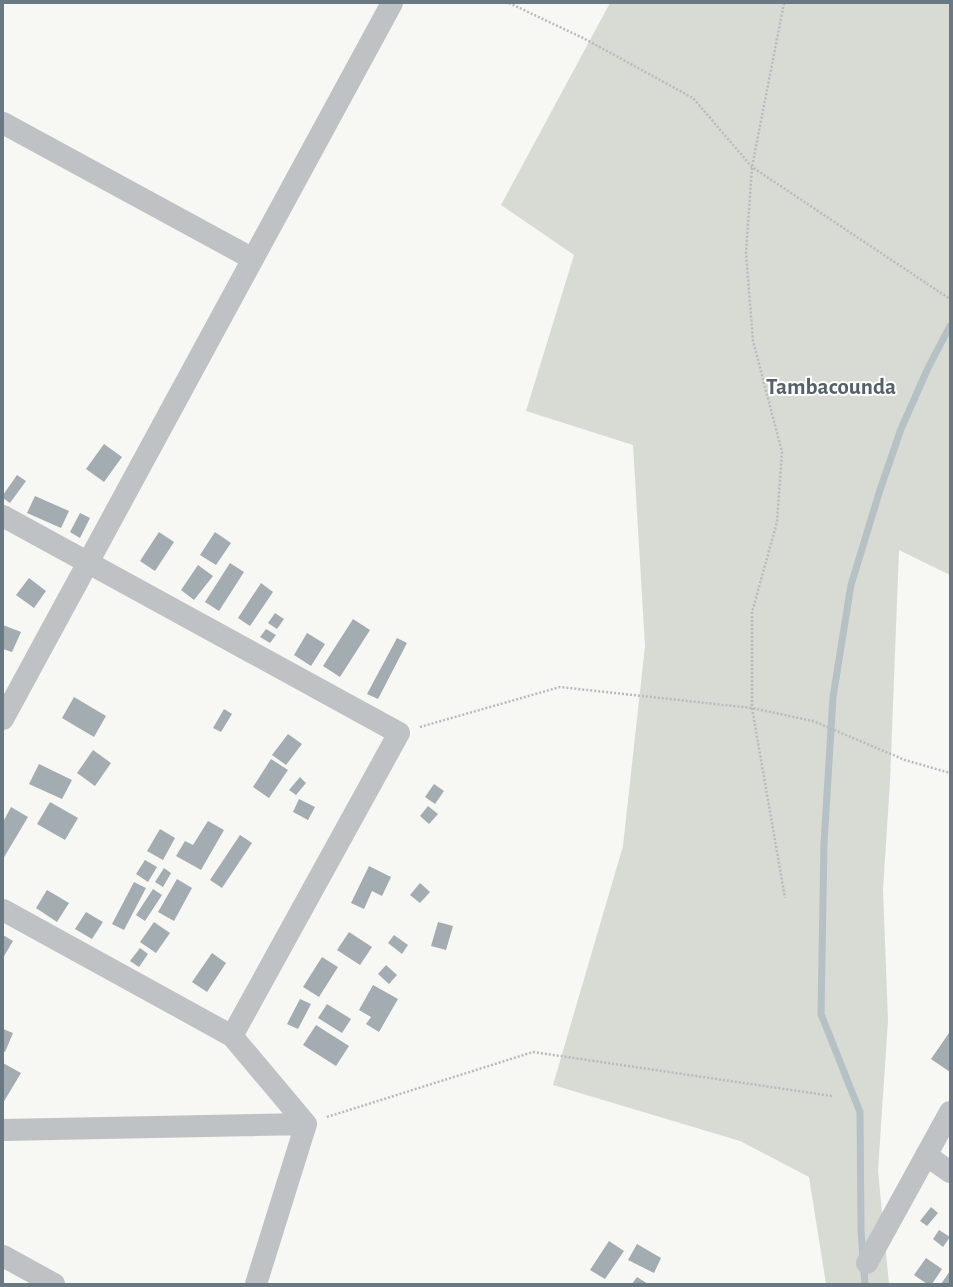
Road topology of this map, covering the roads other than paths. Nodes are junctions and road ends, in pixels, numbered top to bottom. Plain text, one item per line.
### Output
1 (392, 3) edge
2 (3, 123) edge
3 (252, 259) junction
4 (3, 516) edge
5 (88, 562) junction
6 (3, 719) edge
7 (3, 910) edge
8 (232, 1036) junction
9 (950, 1112) edge
10 (306, 1124) junction
11 (3, 1130) edge
12 (926, 1155) junction
13 (950, 1172) edge
14 (3, 1256) edge
15 (867, 1263) dead end
16 (54, 1284) edge
17 (256, 1284) edge

1 - 3 street
2 - 3 street
3 - 5 street
4 - 5 street
5 - 6 street
5 - 8 street
7 - 8 street
8 - 10 street
9 - 12 street
10 - 11 street
10 - 17 street
12 - 13 street
12 - 15 street
14 - 16 street

